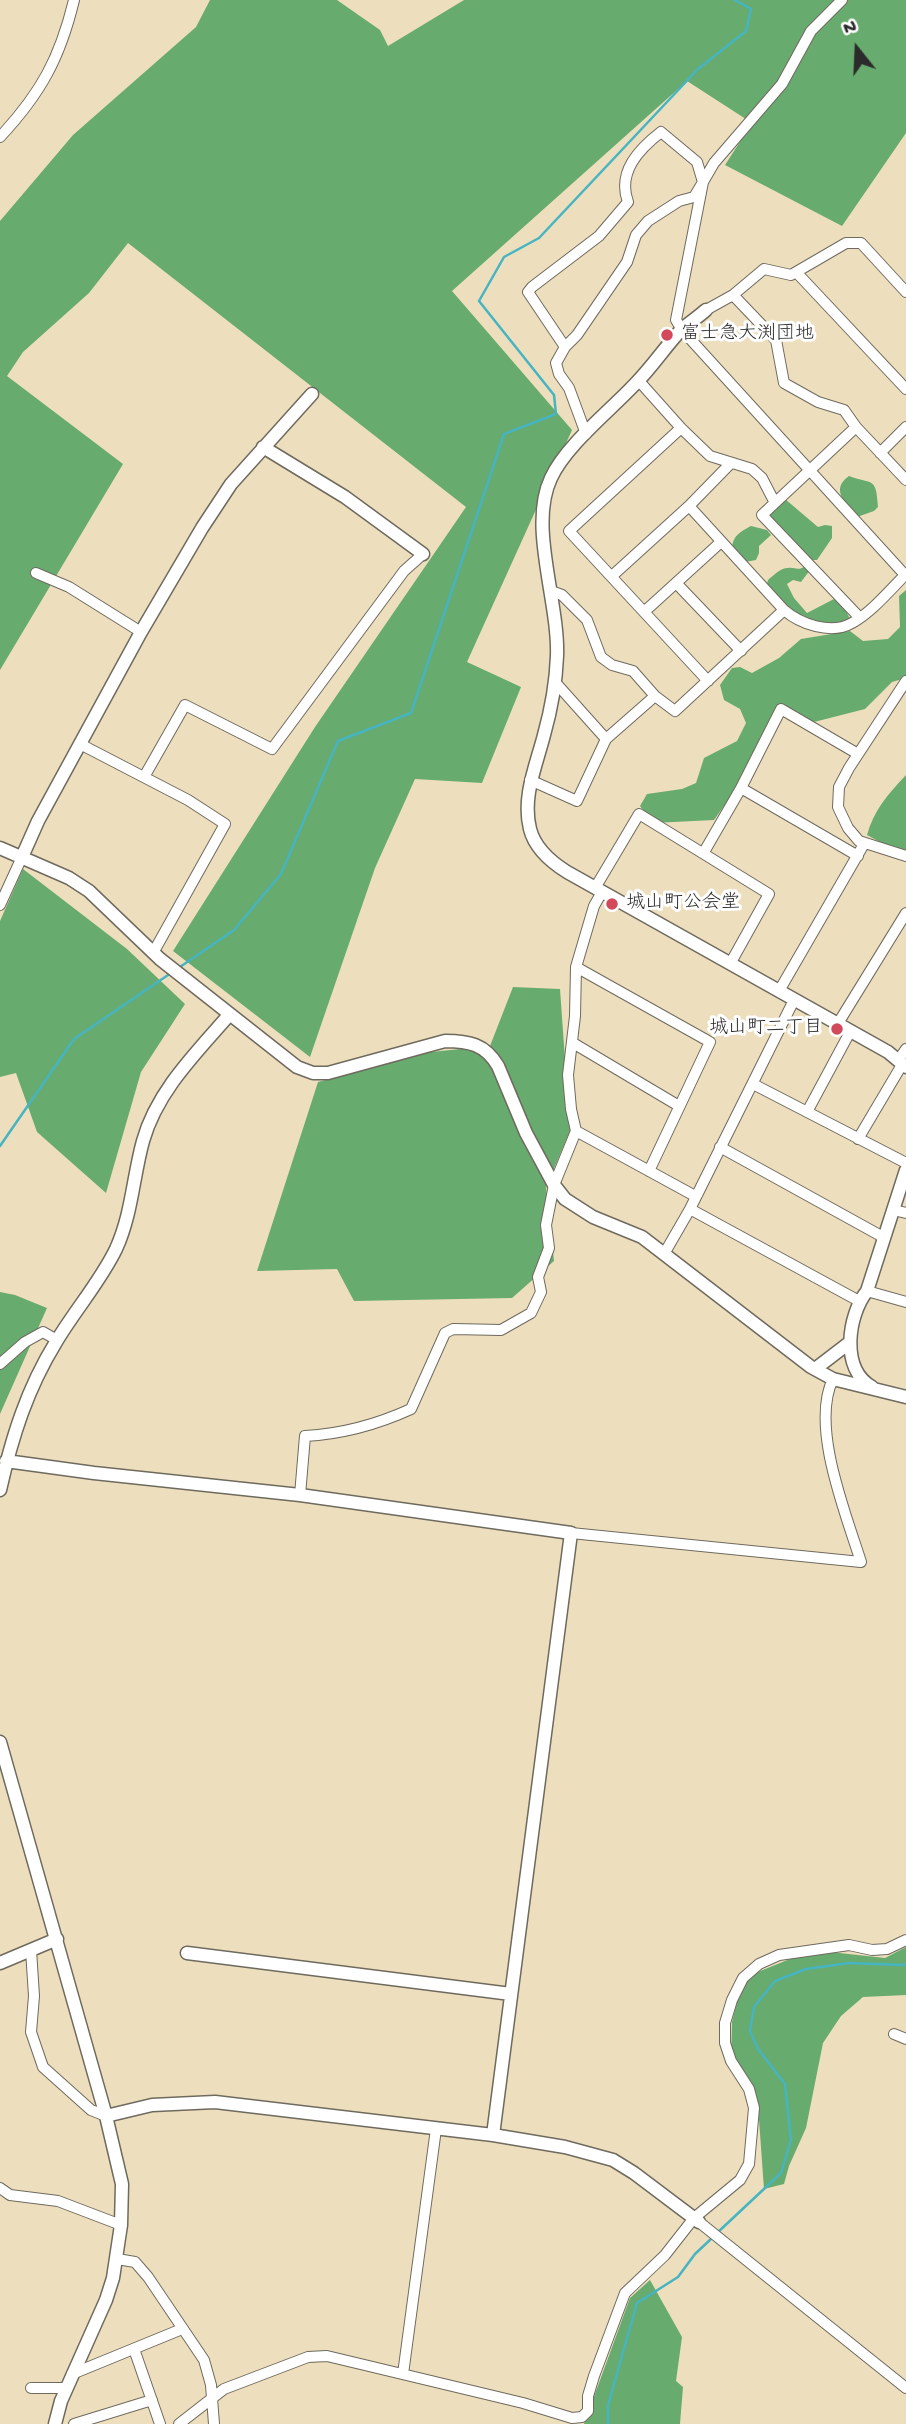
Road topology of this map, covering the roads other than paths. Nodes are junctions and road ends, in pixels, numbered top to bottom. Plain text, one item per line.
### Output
1 (74, 0) edge
2 (842, 0) edge
3 (0, 137) edge
4 (703, 182) junction
5 (797, 272) junction
6 (906, 292) edge
7 (733, 295) junction
8 (706, 310) joint
9 (682, 330) junction
10 (565, 347) junction
11 (639, 381) junction
12 (906, 389) edge
13 (312, 394) dead end
14 (856, 427) junction
15 (681, 428) junction
16 (906, 428) edge
17 (586, 434) junction
18 (263, 447) junction
19 (880, 453) junction
20 (731, 463) junction
21 (809, 471) junction
22 (906, 480) edge
23 (775, 503) junction
24 (689, 506) junction
25 (721, 542) junction
26 (424, 554) joint
27 (36, 573) dead end
28 (906, 574) edge
29 (612, 576) junction
30 (677, 584) junction
31 (551, 591) junction
32 (784, 610) junction
33 (644, 612) junction
34 (860, 618) junction
35 (141, 632) junction
36 (741, 650) junction
37 (708, 681) junction
38 (906, 681) edge
39 (555, 682) junction
40 (655, 696) junction
41 (606, 739) junction
42 (80, 744) junction
43 (858, 754) junction
44 (144, 777) junction
45 (530, 780) junction
46 (741, 788) junction
47 (864, 844) junction
48 (0, 848) edge
49 (704, 852) junction
50 (858, 856) junction
51 (906, 856) edge
52 (22, 857) junction
53 (599, 890) junction
54 (0, 905) edge
55 (906, 913) edge
56 (156, 956) junction
57 (730, 964) junction
58 (576, 967) junction
59 (779, 991) junction
60 (794, 1000) junction
61 (229, 1015) junction
62 (837, 1025) junction
63 (850, 1032) junction
64 (573, 1043) junction
65 (904, 1059) edge
66 (753, 1084) junction
67 (679, 1106) junction
68 (807, 1112) junction
69 (576, 1130) junction
70 (858, 1139) junction
71 (720, 1147) junction
72 (906, 1163) edge
73 (906, 1170) edge
74 (649, 1171) junction
75 (554, 1185) junction
76 (695, 1196) junction
77 (690, 1209) junction
78 (900, 1212) edge
79 (883, 1237) junction
80 (664, 1254) junction
81 (863, 1296) junction
82 (906, 1301) edge
83 (57, 1340) junction
84 (849, 1343) junction
85 (0, 1364) edge
86 (815, 1370) junction
87 (833, 1379) junction
88 (881, 1392) junction
89 (906, 1397) edge
90 (6, 1461) junction
91 (0, 1490) edge
92 (300, 1495) junction
93 (571, 1533) junction
94 (0, 1742) edge
95 (57, 1939) junction
96 (906, 1940) edge
97 (31, 1950) junction
98 (187, 1953) dead end
99 (0, 1963) edge
100 (511, 1994) junction
101 (894, 2034) dead end
102 (906, 2039) edge
103 (106, 2116) junction
104 (436, 2129) junction
105 (493, 2135) junction
106 (0, 2188) edge
107 (696, 2220) junction
108 (121, 2225) junction
109 (117, 2259) junction
110 (182, 2329) junction
111 (134, 2348) junction
112 (72, 2374) junction
113 (403, 2374) junction
114 (31, 2388) dead end
115 (66, 2388) junction
116 (906, 2388) edge
117 (152, 2400) junction
118 (211, 2400) junction
119 (55, 2424) edge
120 (74, 2424) edge
121 (160, 2424) edge
122 (179, 2424) edge
123 (214, 2424) edge

1 - 3 street
2 - 4 street
4 - 9 street
4 - 10 street
4 - 10 street
5 - 6 street
5 - 7 street
5 - 12 street
7 - 8 street
7 - 14 street
8 - 9 street
9 - 11 street
9 - 21 street
10 - 17 street
11 - 15 street
11 - 17 street
13 - 18 street
14 - 19 street
14 - 21 street
15 - 20 street
15 - 29 street
16 - 19 street
17 - 31 street
18 - 26 street
18 - 35 street
19 - 22 street
20 - 23 street
20 - 24 street
21 - 23 street
21 - 28 street
23 - 34 street
24 - 25 street
24 - 29 street
25 - 30 street
25 - 32 street
26 - 44 street
27 - 35 street
28 - 34 street
29 - 33 street
30 - 33 street
30 - 36 street
31 - 39 street
31 - 40 street
32 - 34 street
32 - 36 street
33 - 37 street
35 - 42 street
36 - 37 street
37 - 40 street
38 - 43 street
39 - 41 street
39 - 45 street
40 - 41 street
41 - 45 street
42 - 44 street
42 - 52 street
43 - 46 street
43 - 47 street
44 - 56 street
45 - 53 street
46 - 49 street
46 - 50 street
47 - 50 street
47 - 51 street
48 - 52 street
49 - 53 street
49 - 57 street
50 - 59 street
52 - 54 street
52 - 56 street
53 - 57 street
53 - 58 street
55 - 62 street
56 - 61 street
57 - 59 street
58 - 64 street
58 - 67 street
59 - 60 street
60 - 62 street
60 - 66 street
61 - 75 street
61 - 83 street
62 - 63 street
63 - 65 street
63 - 68 street
64 - 67 street
64 - 69 street
65 - 70 street
66 - 68 street
66 - 71 street
67 - 74 street
68 - 70 street
69 - 74 street
69 - 75 street
70 - 72 street
71 - 76 street
71 - 79 street
73 - 78 street
74 - 76 street
75 - 80 street
75 - 92 street
76 - 77 street
77 - 80 street
77 - 81 street
78 - 79 street
79 - 81 street
80 - 86 street
81 - 82 street
81 - 84 street
83 - 85 street
83 - 90 street
84 - 86 street
84 - 88 street
86 - 87 street
87 - 88 street
87 - 93 street
88 - 89 street
90 - 91 street
90 - 92 street
92 - 93 street
93 - 100 street
94 - 95 street
95 - 97 street
95 - 103 street
96 - 107 street
97 - 99 street
97 - 103 street
98 - 100 street
100 - 105 street
101 - 102 street
103 - 104 street
103 - 108 street
104 - 105 street
104 - 113 street
105 - 107 street
106 - 108 street
107 - 113 street
107 - 116 street
108 - 109 street
109 - 110 street
109 - 112 street
110 - 111 street
110 - 118 street
111 - 112 street
111 - 117 street
112 - 115 street
113 - 118 street
114 - 115 street
115 - 119 street
117 - 120 street
117 - 121 street
118 - 122 street
118 - 123 street

